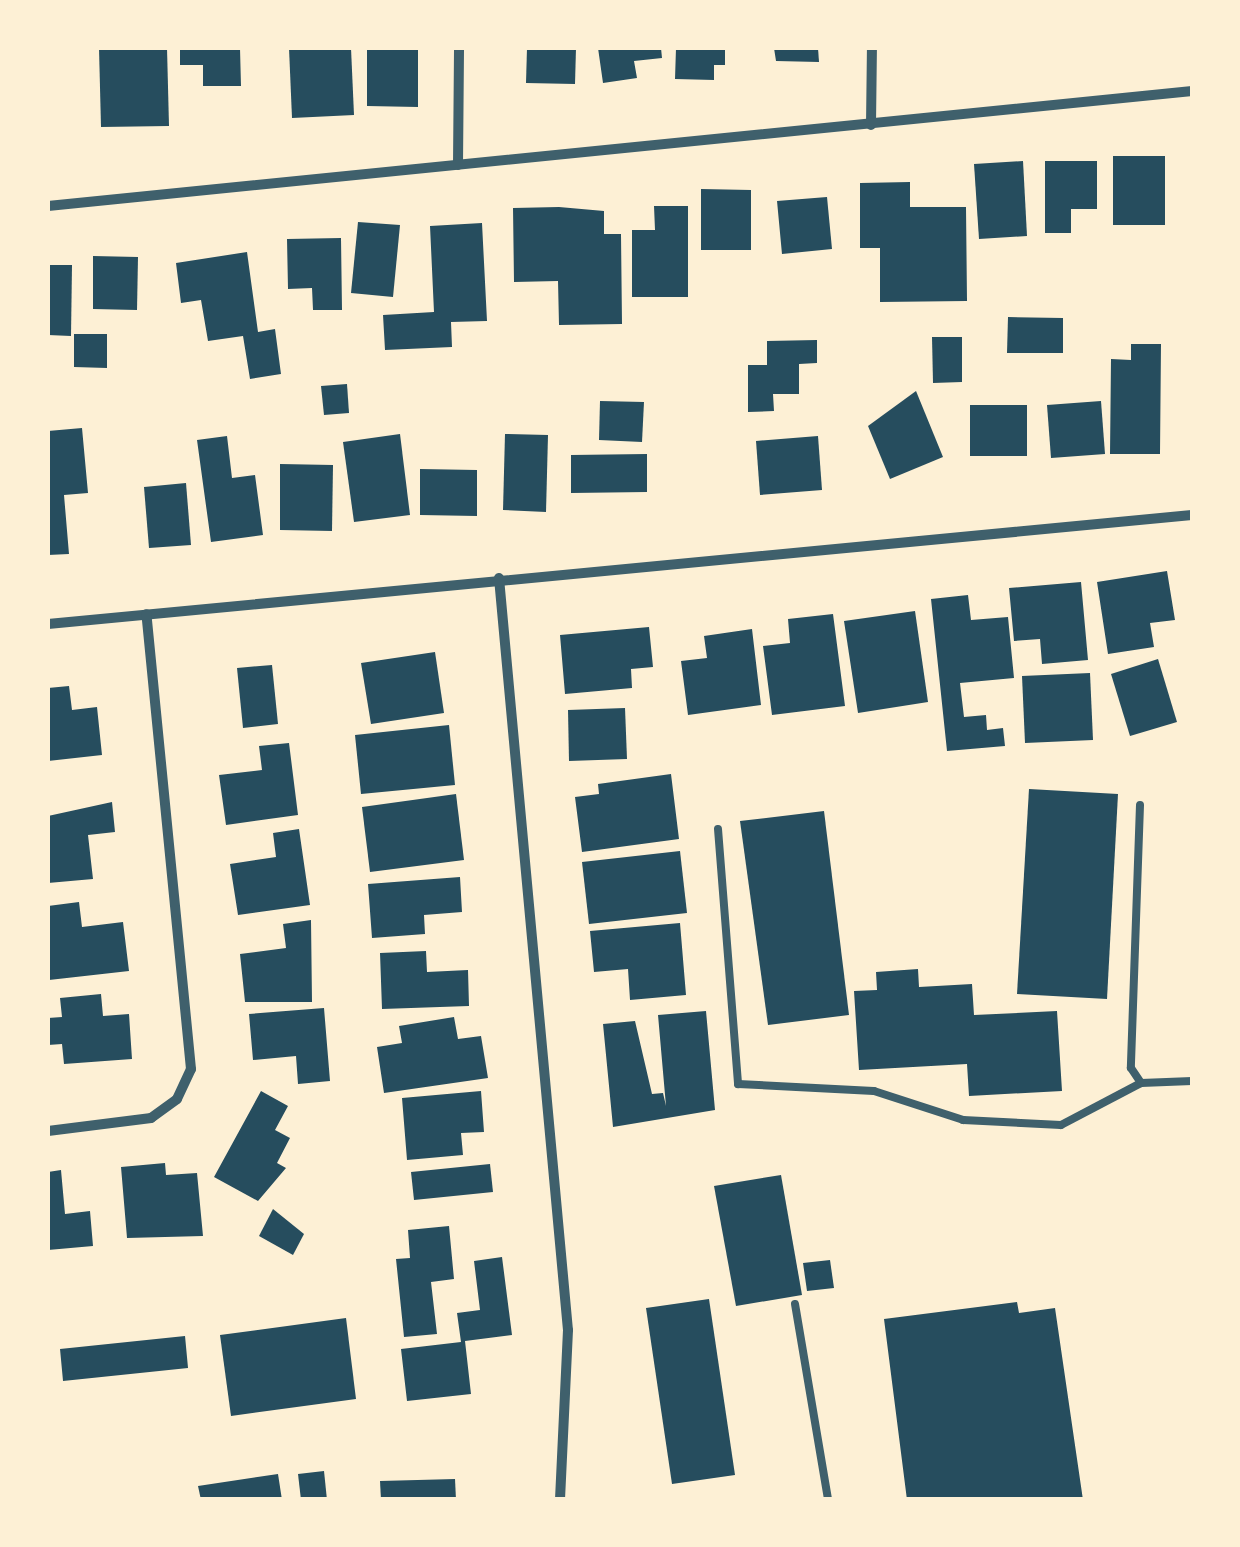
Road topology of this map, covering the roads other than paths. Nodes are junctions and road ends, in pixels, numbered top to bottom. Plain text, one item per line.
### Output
1 (460, 48) edge
2 (872, 48) edge
3 (1192, 91) edge
4 (871, 124) junction
5 (458, 164) junction
6 (48, 206) edge
7 (1192, 515) edge
8 (499, 578) junction
9 (146, 614) junction
10 (48, 624) edge
11 (1140, 805) dead end
12 (718, 829) dead end
13 (1192, 1081) edge
14 (1141, 1083) junction
15 (48, 1130) edge
16 (795, 1304) dead end
17 (560, 1500) edge
18 (828, 1500) edge

1 - 5 street
2 - 4 street
3 - 4 street
4 - 5 street
5 - 6 street
7 - 8 street
8 - 9 street
8 - 17 street
9 - 10 street
9 - 15 street
11 - 14 lane
12 - 14 lane
13 - 14 lane
16 - 18 lane

